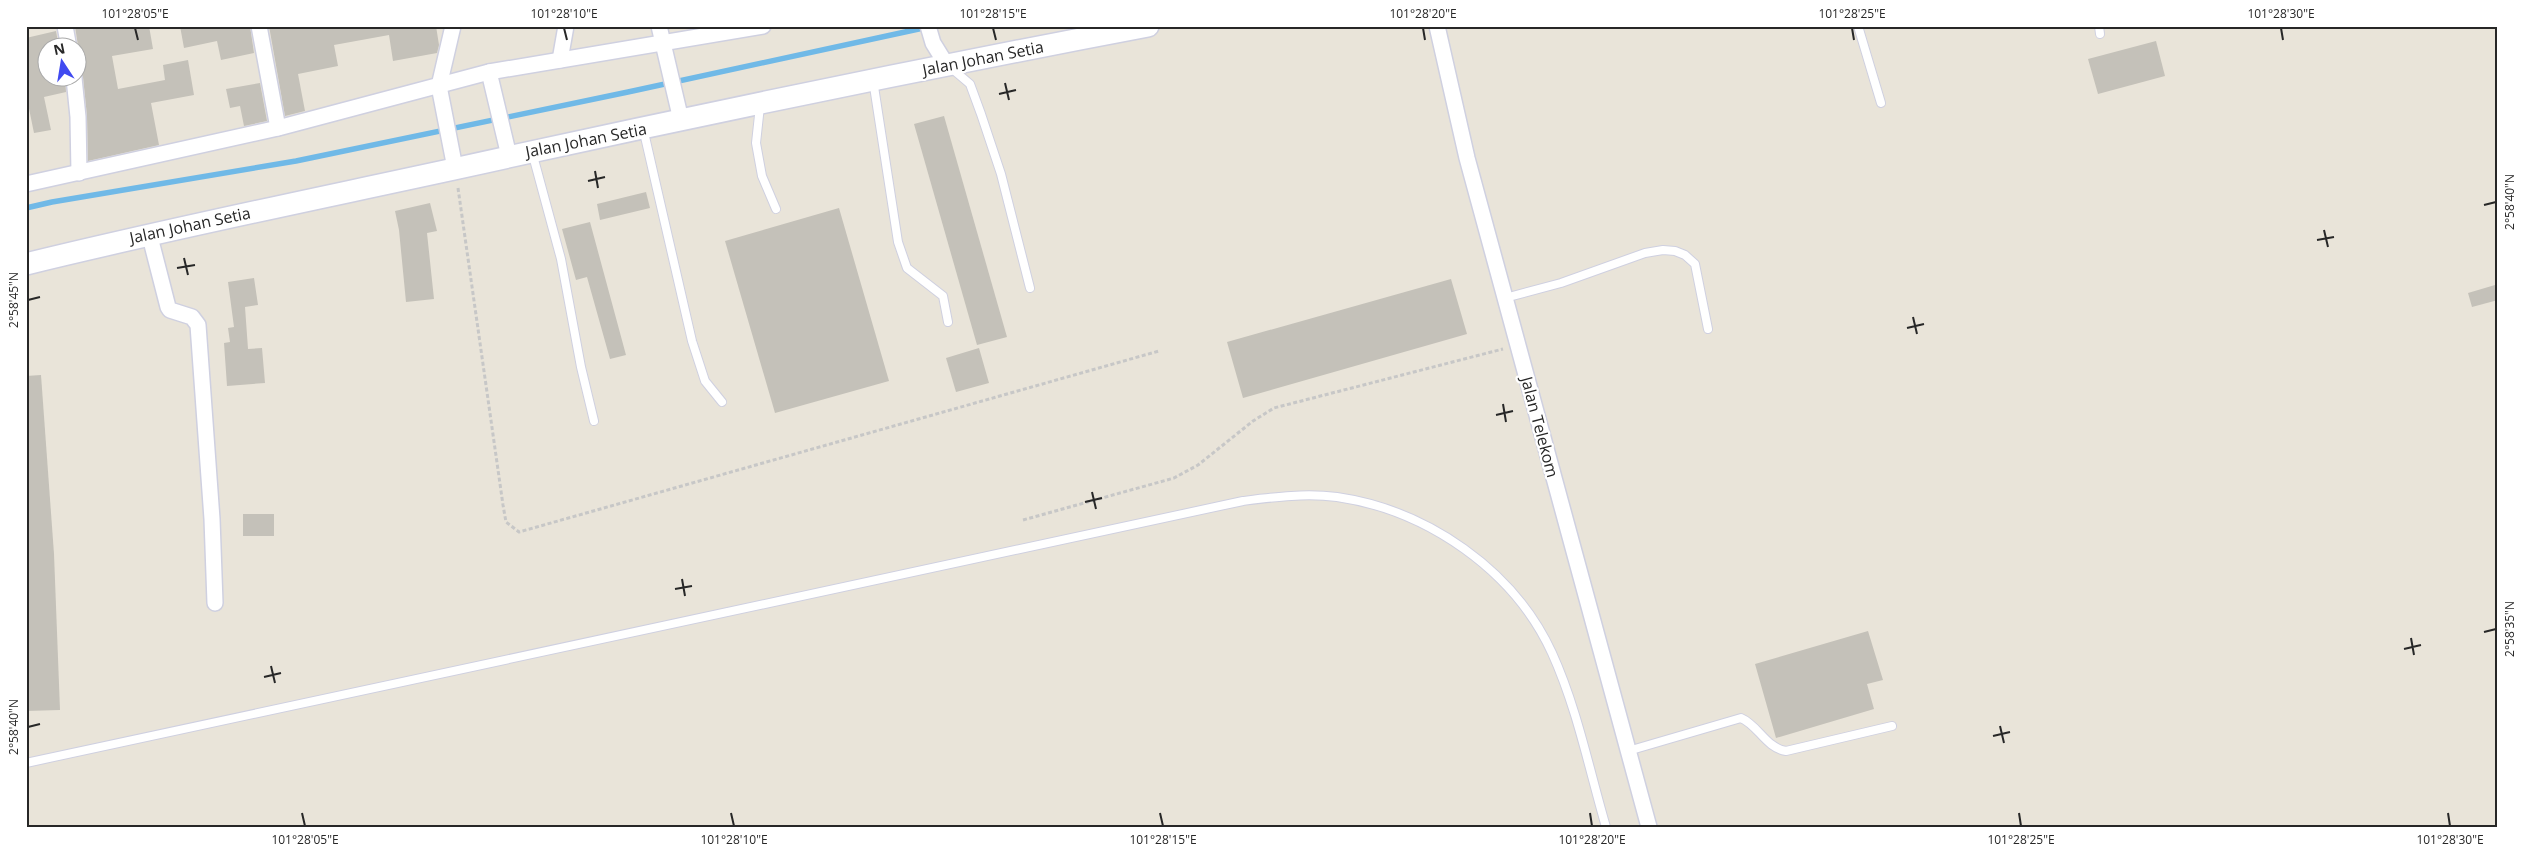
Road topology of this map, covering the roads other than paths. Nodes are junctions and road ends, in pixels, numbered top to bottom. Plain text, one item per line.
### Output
1 (259, 26) edge
2 (453, 26) edge
3 (566, 26) edge
4 (659, 26) edge
5 (763, 26) edge
6 (928, 26) edge
7 (1148, 26) edge
8 (1437, 26) edge
9 (1858, 26) edge
10 (662, 42) junction
11 (560, 60) junction
12 (946, 64) junction
13 (489, 72) junction
14 (872, 78) junction
15 (75, 88) edge
16 (440, 92) junction
17 (1881, 103) dead end
18 (760, 104) junction
19 (681, 120) junction
20 (278, 128) junction
21 (643, 128) junction
22 (531, 150) junction
23 (509, 156) junction
24 (455, 168) junction
25 (79, 173) junction
26 (26, 184) edge
27 (776, 209) dead end
28 (149, 233) junction
29 (26, 264) edge
30 (1030, 288) dead end
31 (1505, 298) junction
32 (948, 322) dead end
33 (1708, 329) dead end
34 (722, 402) dead end
35 (594, 421) dead end
36 (215, 603) dead end
37 (1892, 726) dead end
38 (1628, 751) junction
39 (26, 763) edge
40 (1606, 827) edge
41 (1649, 827) edge

1 - 20 street
2 - 16 street
3 - 11 street
4 - 10 street
5 - 10 street
6 - 12 street
7 - 12 main road, Jalan Johan Setia
8 - 31 street, Jalan Telekom
9 - 17 lane
10 - 11 street
10 - 19 street
11 - 13 street
12 - 14 main road, Jalan Johan Setia
12 - 30 lane
13 - 16 street
13 - 23 street
14 - 18 main road, Jalan Johan Setia
14 - 32 lane
15 - 25 street
16 - 20 street
16 - 24 street
18 - 19 main road, Jalan Johan Setia
18 - 27 lane
19 - 21 main road, Jalan Johan Setia
20 - 25 street
21 - 22 main road, Jalan Johan Setia
21 - 34 lane
22 - 23 main road, Jalan Johan Setia
22 - 35 lane
23 - 24 main road, Jalan Johan Setia
24 - 28 main road, Jalan Johan Setia
25 - 26 street
28 - 29 main road, Jalan Johan Setia
28 - 36 street
31 - 33 lane
31 - 38 street, Jalan Telekom
37 - 38 lane
38 - 41 street, Jalan Telekom
39 - 40 lane

